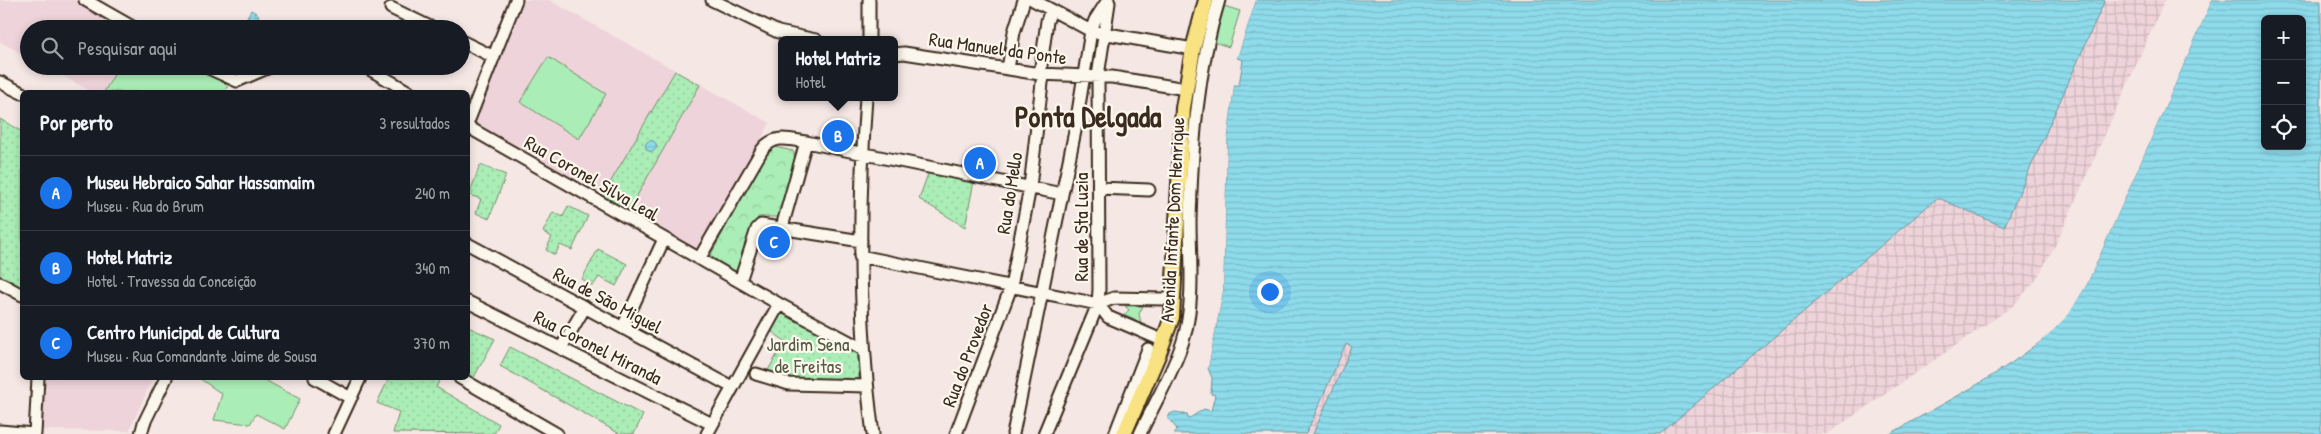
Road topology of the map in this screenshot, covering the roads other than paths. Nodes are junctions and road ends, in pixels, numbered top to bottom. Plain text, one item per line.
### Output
1 (84, 0) edge
2 (516, 0) edge
3 (712, 0) edge
4 (869, 0) edge
5 (1024, 0) edge
6 (1033, 0) edge
7 (1109, 0) edge
8 (1206, 0) edge
9 (1218, 0) edge
10 (391, 8) dead end
11 (1052, 10) junction
12 (120, 20) edge
13 (416, 20) edge
14 (1097, 32) junction
15 (797, 36) edge
16 (869, 36) edge
17 (470, 46) edge
18 (1193, 49) junction
19 (898, 54) edge
20 (494, 57) junction
21 (1008, 69) junction
22 (1041, 74) junction
23 (224, 75) edge
24 (251, 75) edge
25 (380, 75) edge
26 (1084, 76) junction
27 (1098, 76) junction
28 (237, 81) junction
29 (0, 82) edge
30 (1186, 89) junction
31 (232, 90) edge
32 (406, 90) edge
33 (20, 92) edge
34 (866, 101) edge
35 (470, 117) edge
36 (470, 128) edge
37 (806, 142) junction
38 (862, 153) junction
39 (1030, 187) junction
40 (1099, 188) junction
41 (1149, 190) dead end
42 (1062, 194) junction
43 (782, 228) junction
44 (664, 239) junction
45 (861, 241) junction
46 (470, 245) edge
47 (860, 256) junction
48 (699, 259) junction
49 (740, 282) junction
50 (0, 283) edge
51 (1011, 287) junction
52 (1042, 294) junction
53 (20, 295) edge
54 (1174, 295) junction
55 (470, 303) edge
56 (778, 304) junction
57 (1098, 304) junction
58 (585, 307) junction
59 (623, 327) junction
60 (1164, 341) junction
61 (561, 348) junction
62 (863, 349) junction
63 (1148, 349) dead end
64 (756, 374) dead end
65 (38, 380) edge
66 (165, 380) edge
67 (319, 380) edge
68 (359, 380) edge
69 (463, 380) edge
70 (867, 386) junction
71 (732, 387) junction
72 (352, 396) junction
73 (709, 429) edge
74 (0, 431) edge
75 (35, 434) edge
76 (141, 434) edge
77 (334, 434) edge
78 (557, 434) edge
79 (873, 434) edge
80 (956, 434) edge
81 (1013, 434) edge
82 (1043, 434) edge
83 (1115, 434) edge
84 (1124, 434) edge
85 (1140, 434) edge

1 - 12 street
2 - 20 street
3 - 15 street
4 - 16 street
5 - 21 street
6 - 11 street
7 - 14 street
8 - 18 main road, Avenida Infante Dom Henrique
9 - 85 street, Avenida Infante Dom Henrique
10 - 13 street
11 - 14 street
11 - 22 street, Rua do Mello
14 - 18 street
14 - 26 street
14 - 27 street, Rua de Sta Luzia
17 - 20 street
18 - 30 main road, Avenida Infante Dom Henrique
19 - 21 street, Rua Manuel da Ponte
20 - 35 street
21 - 22 street, Rua Manuel da Ponte
22 - 26 street, Rua Manuel da Ponte
22 - 39 street, Rua do Mello
23 - 28 street
24 - 28 street
25 - 32 street
26 - 27 street, Rua Manuel da Ponte
26 - 42 street
27 - 30 street, Rua Manuel da Ponte
27 - 40 street, Rua de Sta Luzia
28 - 31 street
29 - 33 street
30 - 54 main road, Avenida Infante Dom Henrique
34 - 38 street
36 - 44 street, Rua Coronel Silva Leal
37 - 38 street
37 - 43 street
37 - 48 street
38 - 39 street
38 - 45 street
39 - 42 street
39 - 51 street, Rua do Mello
40 - 41 street
40 - 57 street, Rua de Sta Luzia
42 - 52 street
43 - 45 street
43 - 49 street
44 - 48 street, Rua Coronel Silva Leal
44 - 59 street
45 - 47 street
46 - 58 street, Rua de São Miguel
47 - 51 street
47 - 62 street
48 - 49 street, Rua Coronel Silva Leal
49 - 56 street, Rua Coronel Silva Leal
50 - 53 street
51 - 52 street
51 - 80 street, Rua do Provedor
52 - 57 street
52 - 81 street
54 - 57 street
54 - 60 main road, Avenida Infante Dom Henrique
55 - 61 street, Rua Coronel Miranda
56 - 62 street, Rua Coronel Silva Leal
56 - 71 street
57 - 60 street
57 - 82 street
58 - 59 street, Rua de São Miguel
58 - 61 street
59 - 71 street, Rua de São Miguel
60 - 84 main road, Avenida Infante Dom Henrique
61 - 73 street, Rua Coronel Miranda
62 - 70 street
63 - 83 street, Avenida Infante Dom Henrique
64 - 70 street
65 - 75 street
66 - 76 street
67 - 72 street
68 - 72 street
69 - 78 street
70 - 79 street
71 - 73 street
72 - 77 street
74 - 75 street

